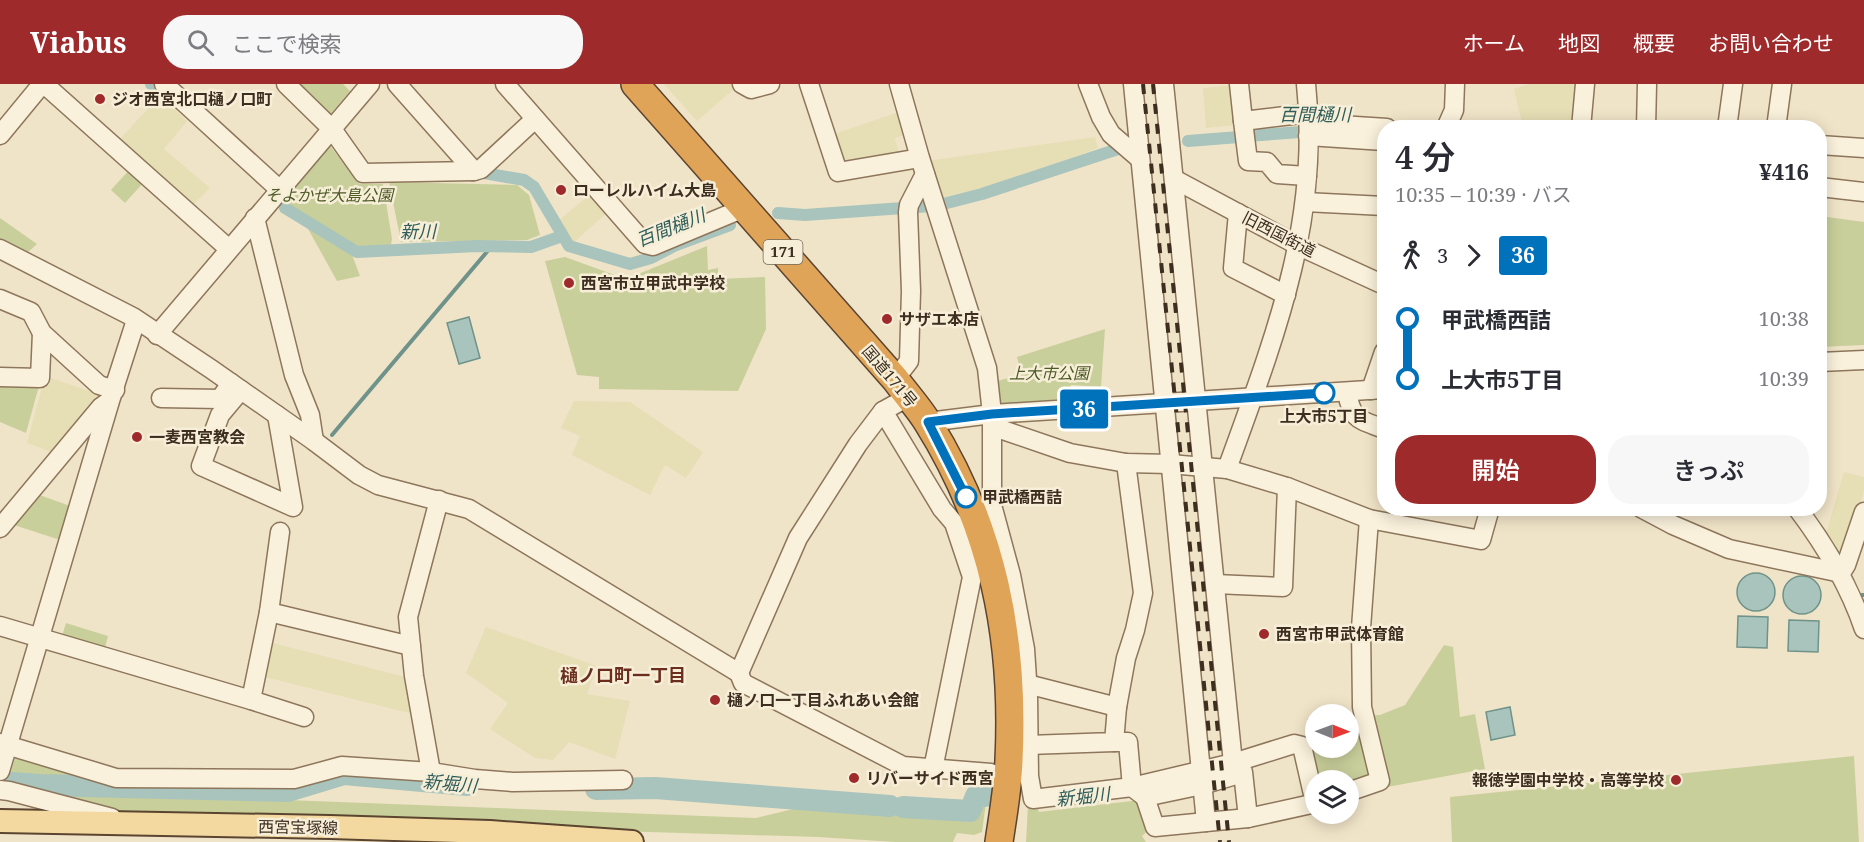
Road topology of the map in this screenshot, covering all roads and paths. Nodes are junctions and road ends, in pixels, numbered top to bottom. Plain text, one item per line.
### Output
1 (43, 84) edge
2 (164, 84) edge
3 (286, 84) edge
4 (370, 84) edge
5 (397, 84) edge
6 (505, 84) edge
7 (635, 84) edge
8 (742, 84) edge
9 (770, 84) edge
10 (809, 84) edge
11 (899, 84) edge
12 (1088, 84) edge
13 (1133, 84) edge
14 (1164, 84) edge
15 (1239, 84) edge
16 (1305, 84) edge
17 (1455, 84) edge
18 (1585, 84) edge
19 (1647, 84) edge
20 (1733, 84) edge
21 (1782, 84) edge
22 (184, 91) edge
23 (535, 119) junction
24 (1450, 120) edge
25 (1582, 120) edge
26 (1646, 120) edge
27 (1728, 120) edge
28 (1777, 120) edge
29 (1243, 121) junction
30 (1309, 126) junction
31 (1377, 128) edge
32 (332, 129) junction
33 (0, 135) edge
34 (1377, 140) edge
35 (1827, 145) edge
36 (1864, 148) edge
37 (1140, 159) junction
38 (923, 166) junction
39 (474, 171) junction
40 (1307, 176) junction
41 (1174, 179) junction
42 (1827, 188) edge
43 (280, 190) junction
44 (1864, 192) edge
45 (1305, 202) junction
46 (1377, 206) edge
47 (744, 208) junction
48 (1238, 213) junction
49 (255, 218) junction
50 (1299, 246) junction
51 (0, 249) edge
52 (229, 249) junction
53 (1377, 282) edge
54 (1286, 295) junction
55 (0, 299) edge
56 (136, 320) junction
57 (42, 333) junction
58 (157, 335) junction
59 (1864, 360) edge
60 (1827, 362) edge
61 (0, 377) edge
62 (236, 386) junction
63 (901, 388) junction
64 (1377, 389) edge
65 (1347, 392) junction
66 (112, 396) junction
67 (1252, 397) junction
68 (161, 398) dead end
69 (1196, 400) junction
70 (1165, 404) junction
71 (883, 411) junction
72 (992, 414) junction
73 (277, 415) junction
74 (928, 422) junction
75 (1377, 426) edge
76 (314, 441) junction
77 (1126, 463) junction
78 (1170, 464) junction
79 (1202, 467) junction
80 (1227, 469) junction
81 (1287, 487) junction
82 (439, 500) junction
83 (1864, 512) edge
84 (1488, 516) edge
85 (1656, 516) edge
86 (1803, 516) edge
87 (1369, 519) junction
88 (0, 528) edge
89 (280, 532) dead end
90 (1840, 573) junction
91 (1215, 584) junction
92 (270, 612) junction
93 (0, 626) edge
94 (1864, 629) edge
95 (39, 638) junction
96 (411, 646) junction
97 (739, 673) junction
98 (1028, 684) junction
99 (251, 699) junction
100 (1117, 707) junction
101 (304, 717) dead end
102 (1114, 742) junction
103 (3, 743) edge
104 (1028, 745) junction
105 (1238, 768) junction
106 (933, 769) junction
107 (1308, 770) edge
108 (0, 771) edge
109 (431, 772) junction
110 (991, 773) dead end
111 (1202, 778) junction
112 (623, 780) dead end
113 (1359, 788) edge
114 (0, 790) edge
115 (1139, 792) junction
116 (1305, 805) edge
117 (1248, 818) junction
118 (0, 821) edge
119 (1206, 822) junction
120 (139, 825) junction
121 (632, 842) edge
122 (999, 842) edge

1 - 33 street
1 - 52 street
2 - 22 street
3 - 32 street
4 - 32 street
5 - 39 street
6 - 23 street
7 - 47 highway, 国道171号 / 171
8 - 9 street
10 - 38 street
11 - 38 street
12 - 37 street
13 - 37 street
14 - 41 street
15 - 29 street
16 - 30 street
17 - 24 street
18 - 25 street
19 - 26 street
20 - 27 street
21 - 28 street
22 - 43 street
23 - 39 street
23 - 47 street
29 - 30 street
29 - 40 street
30 - 31 street
30 - 34 street
30 - 40 street
32 - 39 street
32 - 43 street
35 - 36 street
37 - 70 street
38 - 63 street
38 - 72 street
40 - 45 street
41 - 48 street, 旧西国街道
41 - 69 street
42 - 44 street
43 - 49 street
45 - 46 street
45 - 50 street
47 - 63 highway, 国道171号 / 171
48 - 50 street, 旧西国街道
48 - 54 street
49 - 52 street
49 - 76 street
50 - 53 street, 旧西国街道
50 - 54 street
51 - 56 street
52 - 58 street
54 - 67 street
55 - 57 street
56 - 58 street
56 - 66 street
57 - 61 street
57 - 66 street
58 - 62 street
59 - 60 street
62 - 68 street
62 - 73 street
62 - 73 street
63 - 71 street
63 - 74 highway, 国道171号 / 171
64 - 65 street
65 - 67 street
65 - 75 street
66 - 88 street
66 - 95 street
67 - 69 street
67 - 80 street
69 - 70 street
69 - 79 street
70 - 72 street
70 - 78 street
71 - 97 street
71 - 106 street
72 - 74 street
72 - 77 street
72 - 98 street
73 - 76 street
74 - 122 highway, 国道171号 / 171
76 - 82 street
77 - 78 street
77 - 100 street
78 - 79 street
78 - 111 street
79 - 80 street
79 - 91 street
80 - 81 street
81 - 87 street
81 - 91 street
82 - 96 street
82 - 97 street
83 - 90 street
84 - 87 street
85 - 90 street
86 - 90 street
87 - 113 street
89 - 92 street
90 - 94 street
91 - 105 street
92 - 96 street
92 - 99 street
93 - 95 street
95 - 99 street
95 - 103 street
96 - 109 street
97 - 106 street
98 - 100 street
98 - 104 street
99 - 101 street
100 - 102 street
102 - 104 street
102 - 115 street
103 - 108 street
103 - 109 street
104 - 115 street
105 - 107 street
105 - 111 street
105 - 117 street
106 - 110 street
109 - 112 street
111 - 115 street
111 - 119 street
114 - 120 street
115 - 119 street
116 - 117 street
117 - 119 street
118 - 120 main road, 西宮宝塚線
120 - 121 main road, 西宮宝塚線

